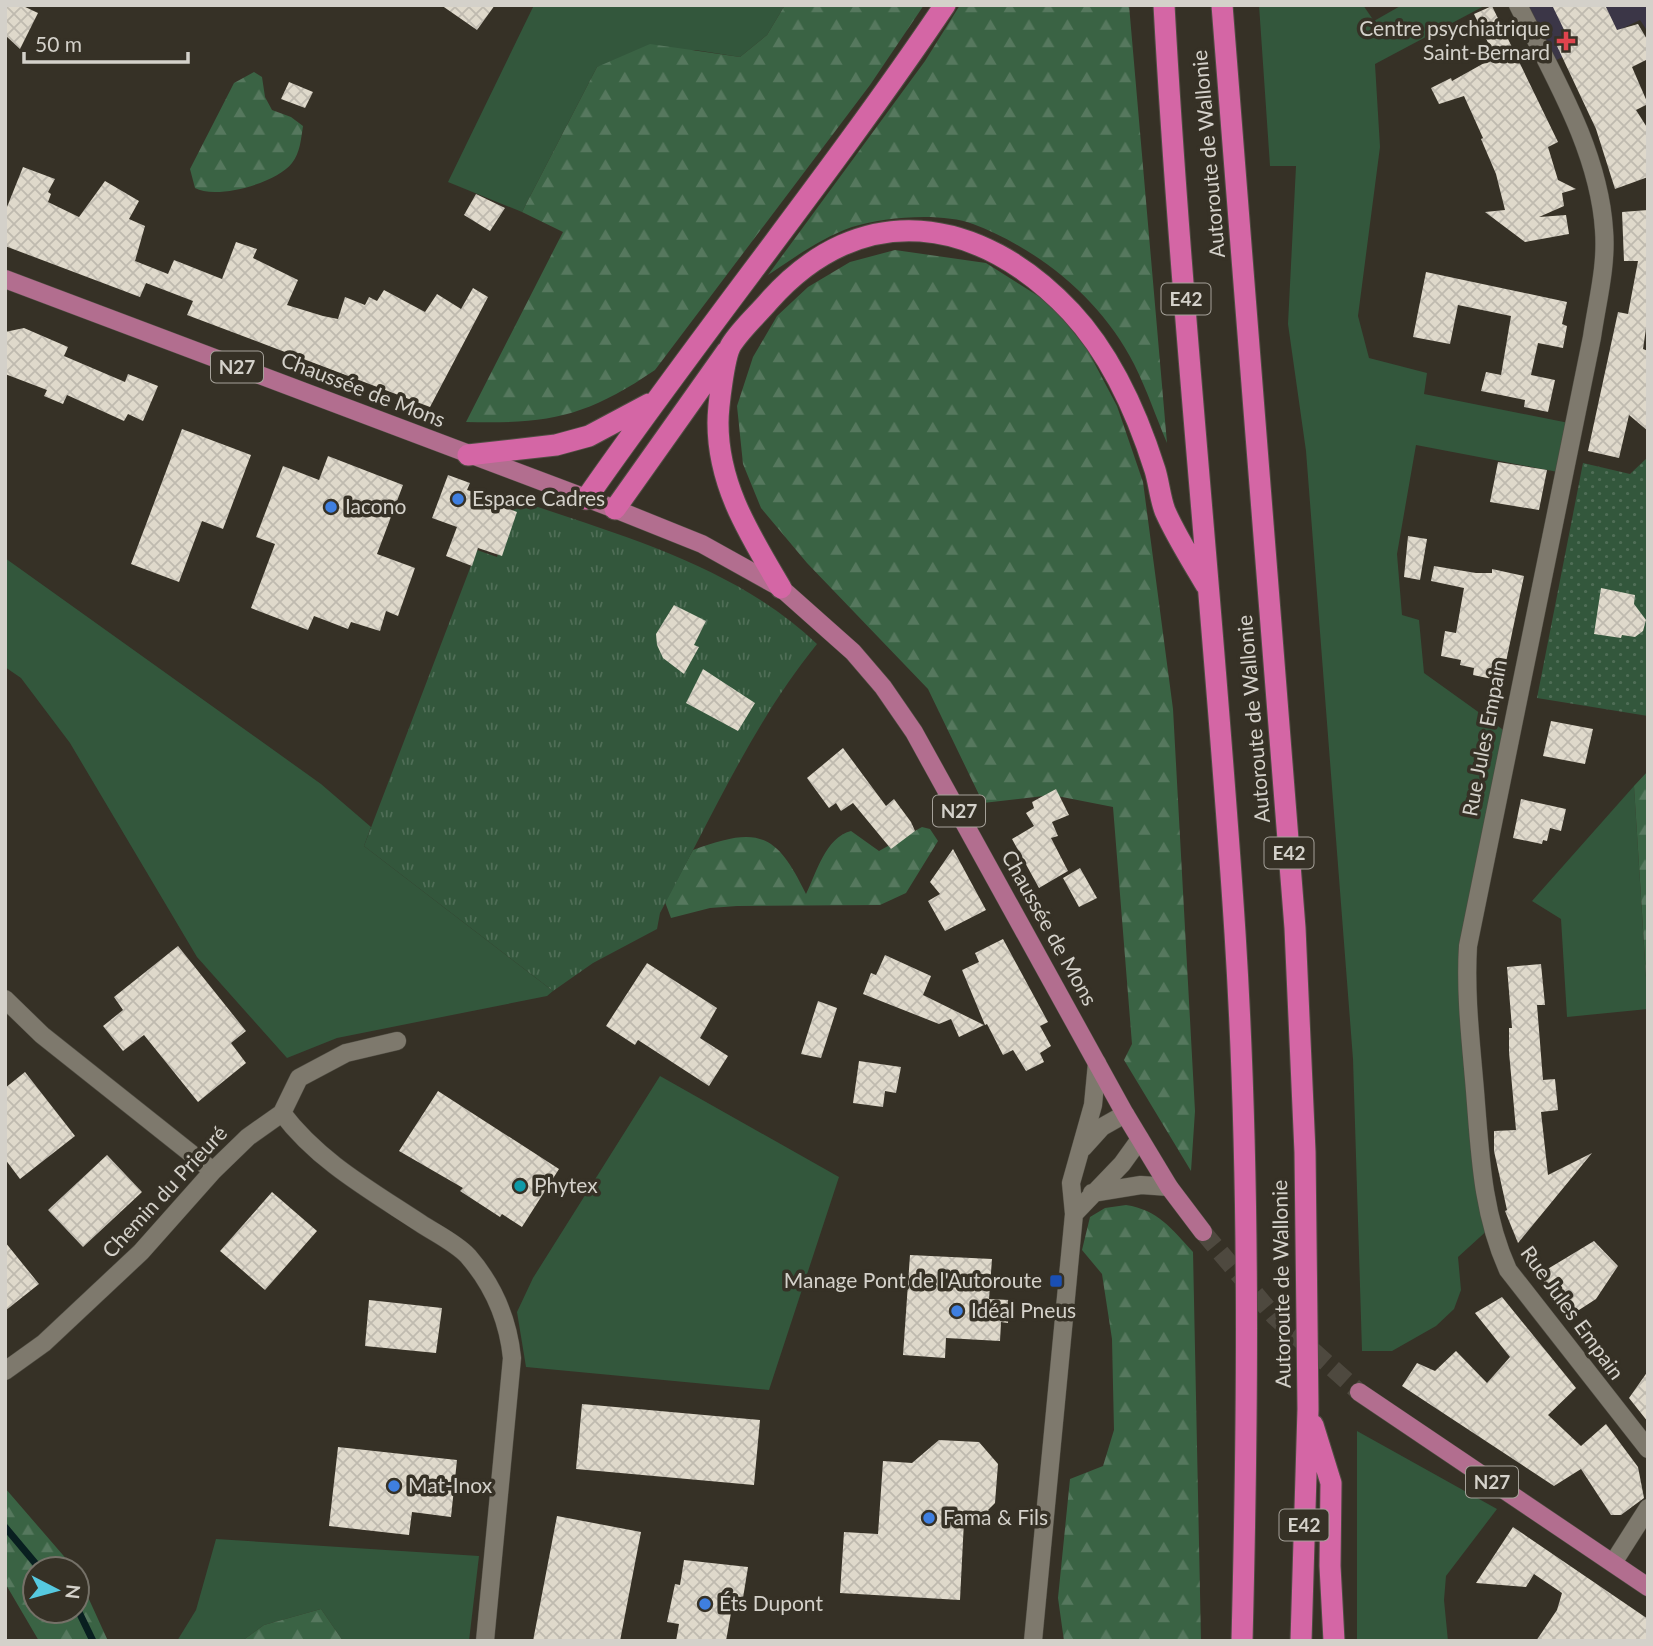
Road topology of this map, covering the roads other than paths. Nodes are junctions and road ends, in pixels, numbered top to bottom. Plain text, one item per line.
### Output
1 (944, 5) edge
2 (1164, 5) edge
3 (1222, 5) edge
4 (1518, 5) edge
5 (5, 279) edge
6 (729, 347) junction
7 (653, 402) junction
8 (468, 455) junction
9 (586, 499) junction
10 (615, 509) junction
11 (781, 588) junction
12 (1210, 593) junction
13 (5, 999) edge
14 (397, 1041) dead end
15 (1097, 1063) junction
16 (282, 1113) junction
17 (1125, 1114) junction
18 (1140, 1139) junction
19 (1080, 1151) junction
20 (213, 1171) junction
21 (1169, 1187) junction
22 (1093, 1193) junction
23 (1074, 1214) junction
24 (1203, 1232) tunnel mouth
25 (5, 1371) edge
26 (1359, 1392) tunnel mouth
27 (1308, 1409) junction
28 (1648, 1449) edge
29 (1648, 1508) edge
30 (1613, 1563) junction
31 (1648, 1587) edge
32 (485, 1641) edge
33 (1033, 1641) edge
34 (1242, 1641) edge
35 (1301, 1641) edge
36 (1334, 1641) edge

1 - 7 highway
2 - 12 highway, Autoroute de Wallonie / E42
3 - 27 highway, Autoroute de Wallonie / E42
4 - 28 street, Rue Jules Empain
5 - 8 main road, Chaussée de Mons / N27
6 - 10 highway
6 - 11 highway
6 - 12 highway
7 - 8 highway
7 - 9 highway
8 - 9 main road, N27
9 - 10 main road, N27
10 - 11 main road, N27
11 - 15 main road, Chaussée de Mons / N27
12 - 34 highway, Autoroute de Wallonie / E42
13 - 20 street
14 - 16 street, Chemin du Prieuré
15 - 17 main road, N27
15 - 19 street
16 - 20 street, Chemin du Prieuré
16 - 32 street
17 - 18 main road, N27
17 - 19 street
18 - 21 main road, N27
18 - 22 street
19 - 23 street
20 - 25 street, Chemin du Prieuré
21 - 22 street
21 - 24 main road, N27
22 - 23 street
23 - 33 street
26 - 30 main road, N27
27 - 35 highway, Autoroute de Wallonie / E42
27 - 36 highway
29 - 30 street
30 - 31 main road, N27

